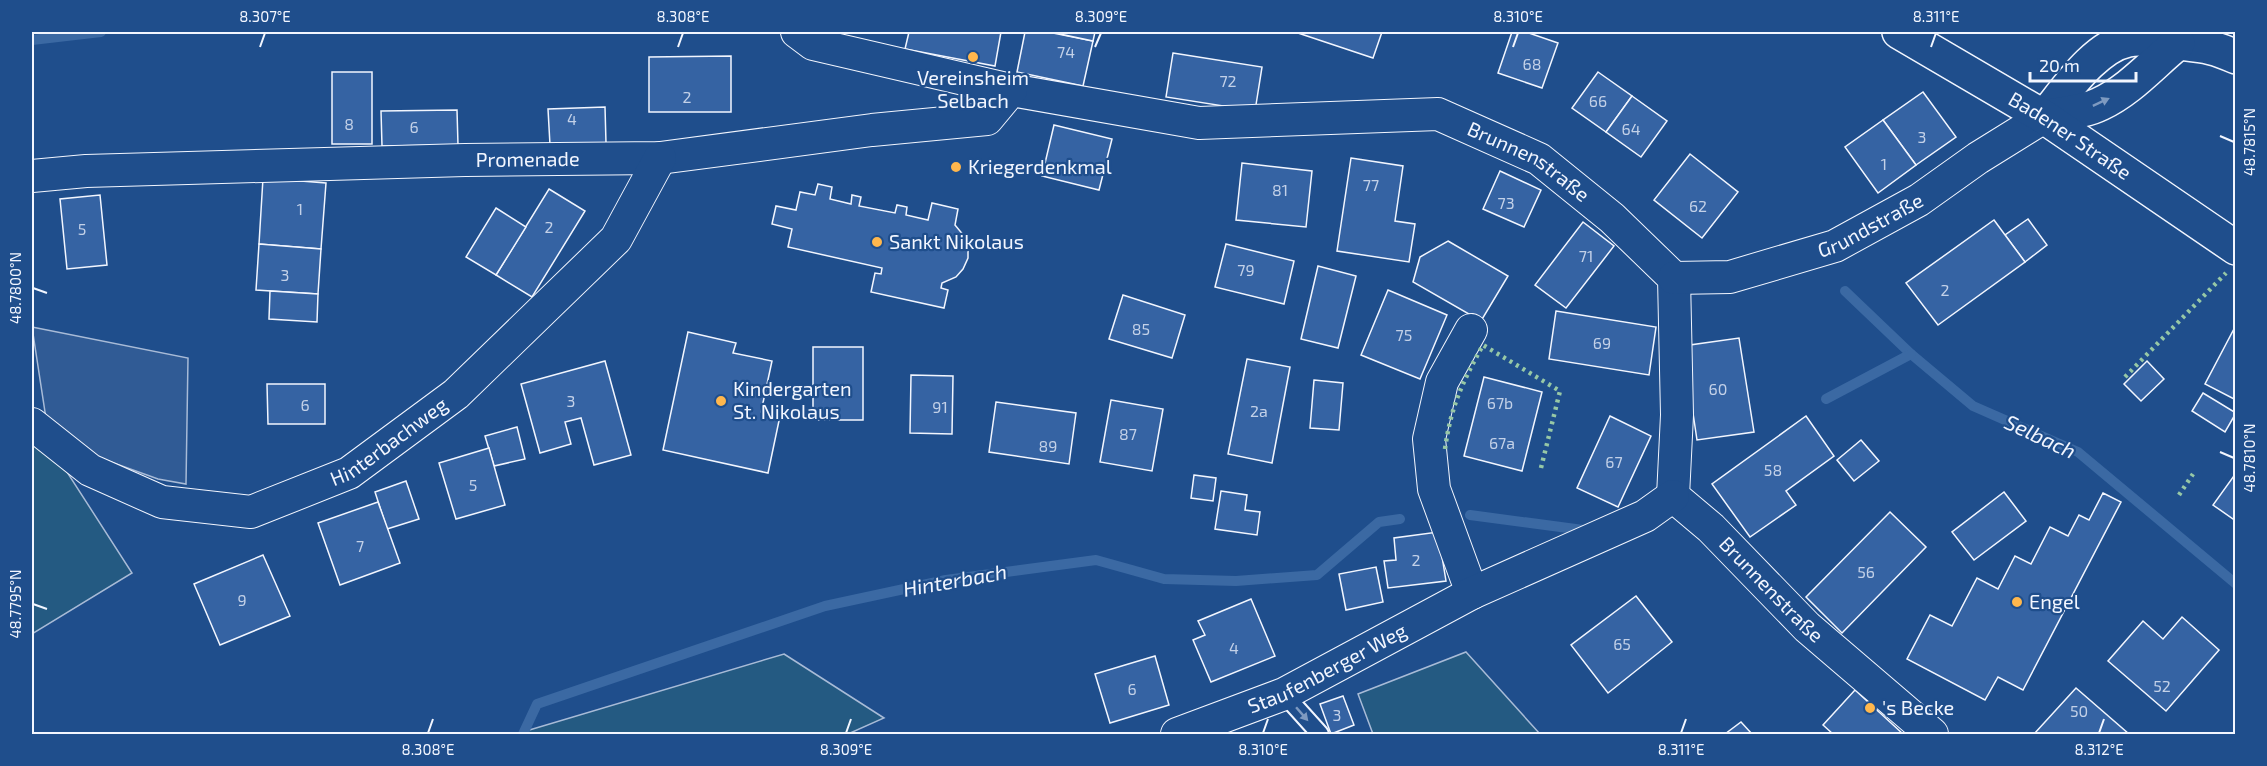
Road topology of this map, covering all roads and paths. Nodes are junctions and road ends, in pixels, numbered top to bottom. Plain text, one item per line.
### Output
1 (797, 32) edge
2 (1899, 32) edge
3 (2178, 43) junction
4 (2235, 57) edge
5 (1011, 90) junction
6 (2044, 117) junction
7 (660, 158) junction
8 (32, 176) edge
9 (2235, 248) edge
10 (1674, 278) junction
11 (1471, 330) dead end
12 (32, 424) edge
13 (1673, 496) junction
14 (1472, 593) junction
15 (1284, 694) junction
16 (1177, 735) edge
17 (1320, 735) edge
18 (1932, 735) edge

1 - 5 street, Brunnenstraße
2 - 6 main road, Badener Straße
3 - 4 main road, Grundstraße
6 -> 3 main road, Grundstraße
3 - 6 main road, Grundstraße
5 - 7 street, Promenade
5 - 10 street, Brunnenstraße
6 - 9 main road, Badener Straße
6 - 10 street, Grundstraße
7 - 8 street, Promenade
7 - 12 street, Hinterbachweg
10 - 13 street
11 - 14 street
13 - 14 street, Staufenberger Weg
13 - 18 street, Brunnenstraße
14 - 15 street, Staufenberger Weg
15 - 16 street, Staufenberger Weg
15 -> 17 lane

